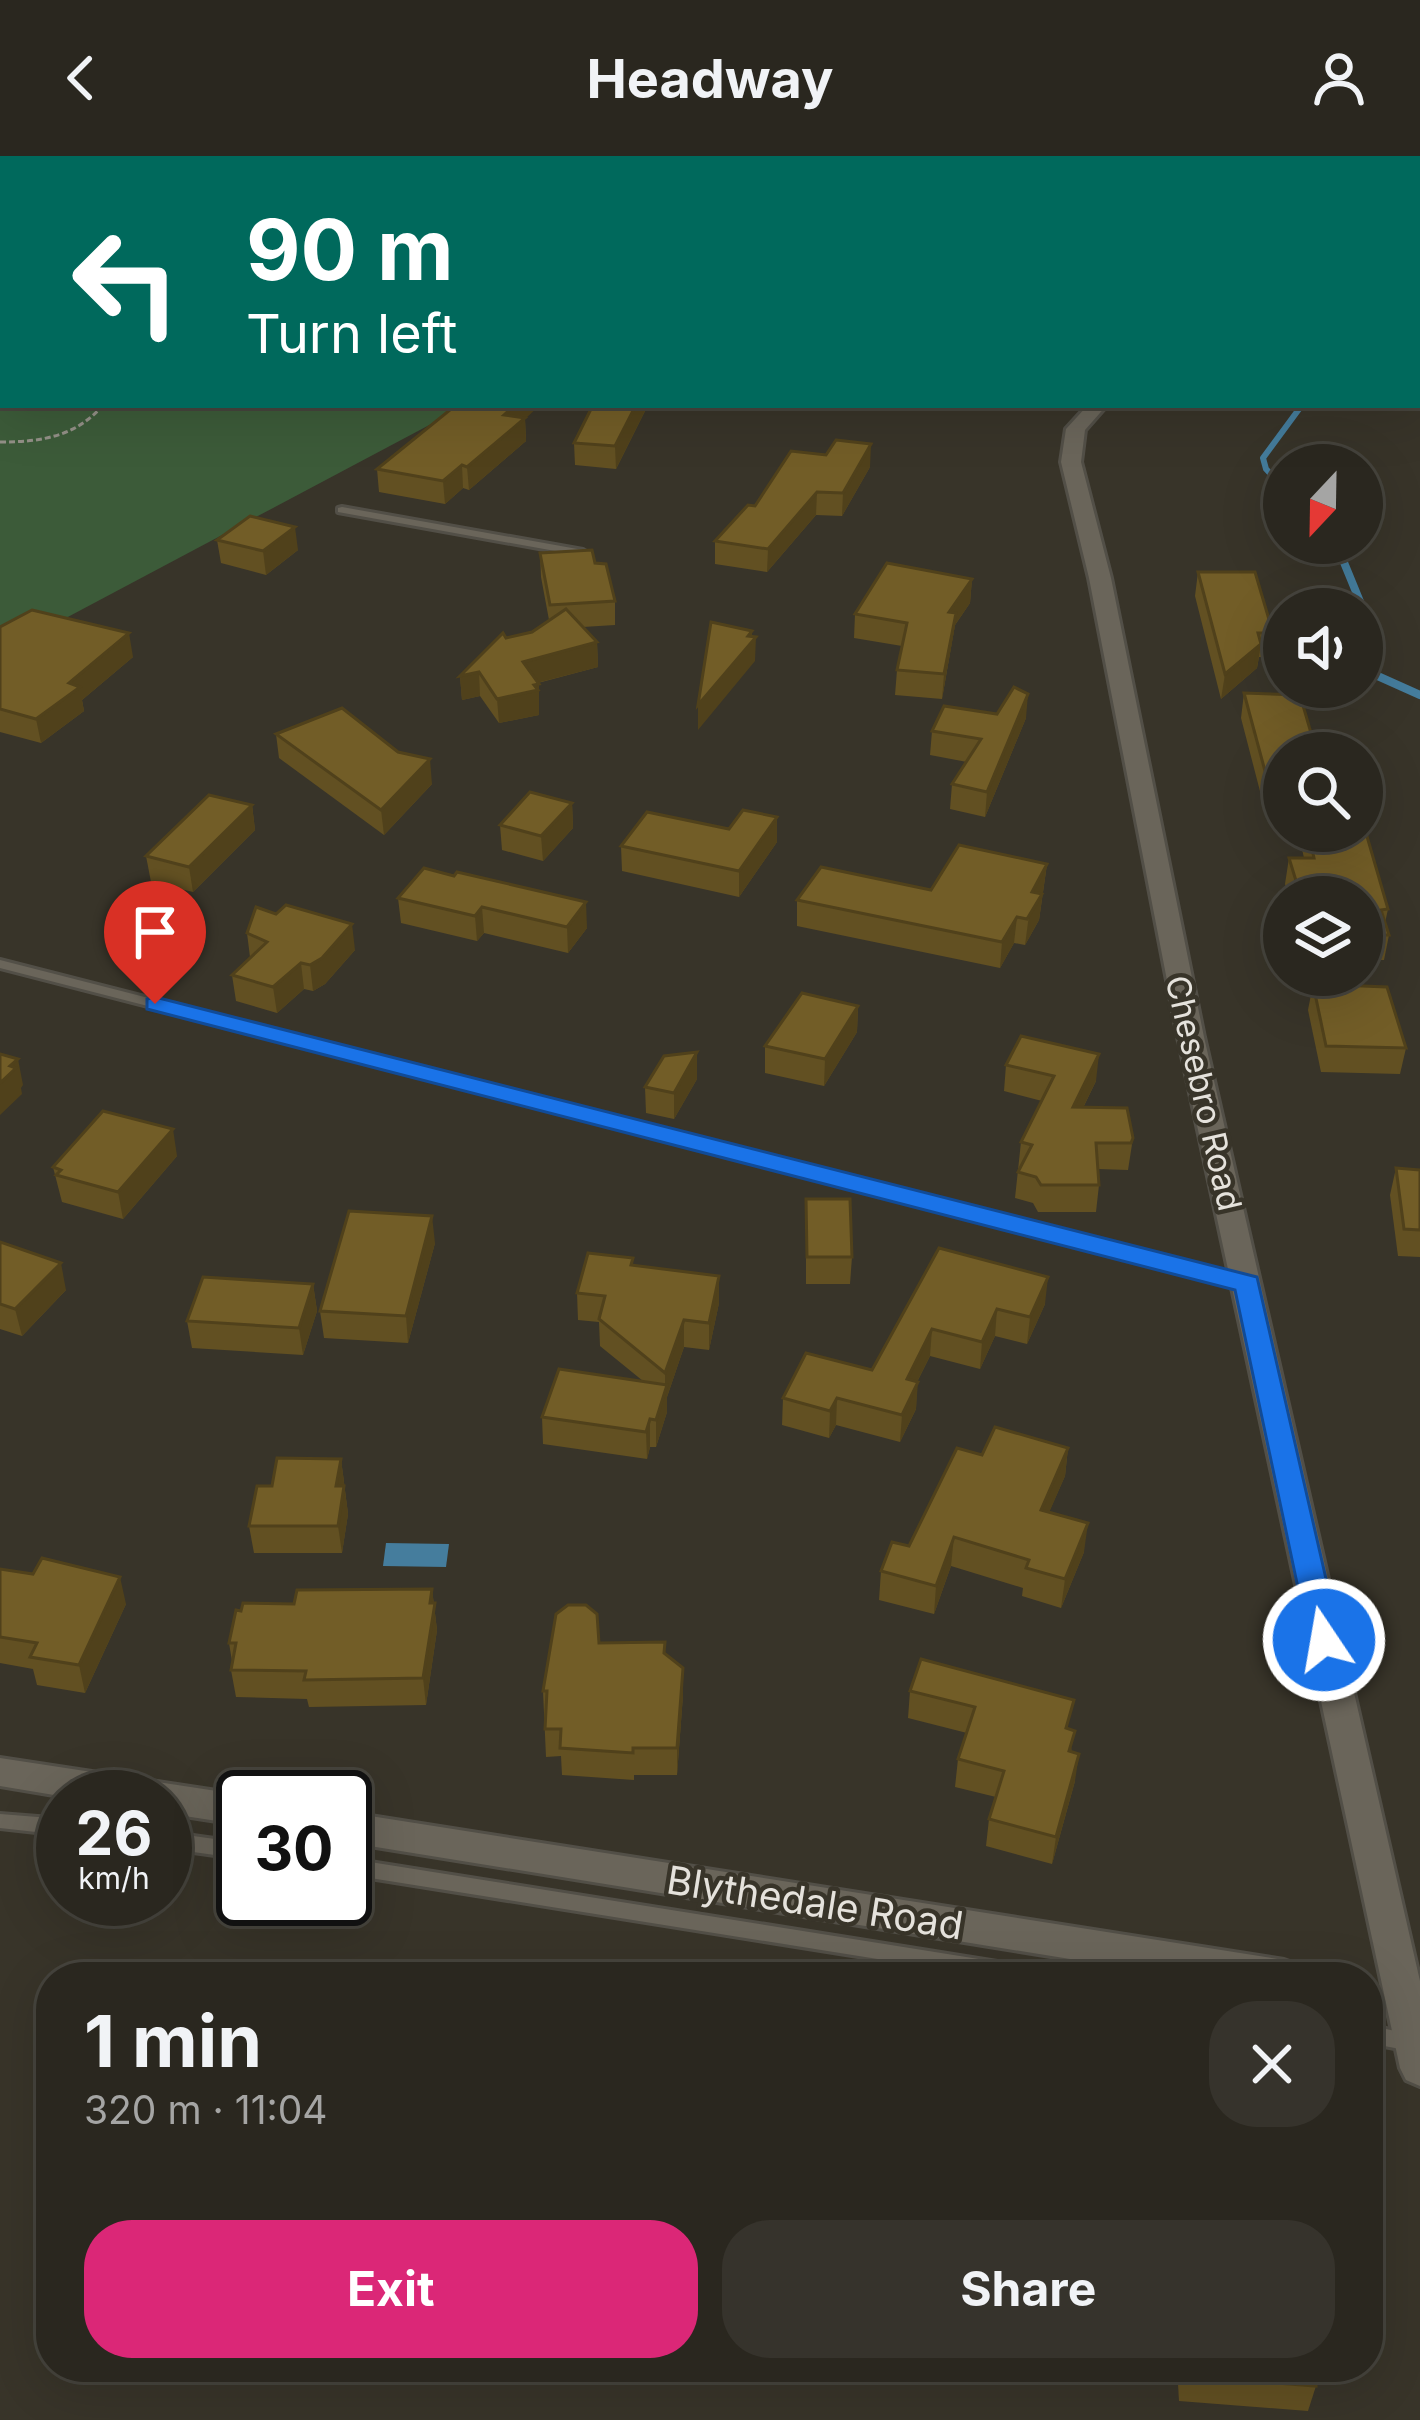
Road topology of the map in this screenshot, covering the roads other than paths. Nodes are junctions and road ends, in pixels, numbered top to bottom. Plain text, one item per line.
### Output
1 (1095, 408) edge
2 (342, 509) dead end
3 (583, 553) edge
4 (0, 964) edge
5 (1247, 1284) junction
6 (0, 1772) edge
7 (36, 1778) edge
8 (0, 1821) edge
9 (36, 1824) edge
10 (372, 1831) edge
11 (372, 1870) edge
12 (948, 1962) edge
13 (1190, 1962) edge
14 (1396, 1987) edge
15 (1383, 2040) edge
16 (1417, 2055) edge

1 - 5 street, Chesebro Road
2 - 3 lane
4 - 5 lane
5 - 14 street, Chesebro Road
6 - 7 street
8 - 9 lane
10 - 13 street, Blythedale Road
11 - 12 lane
14 - 16 street, Chesebro Road
15 - 16 lane

